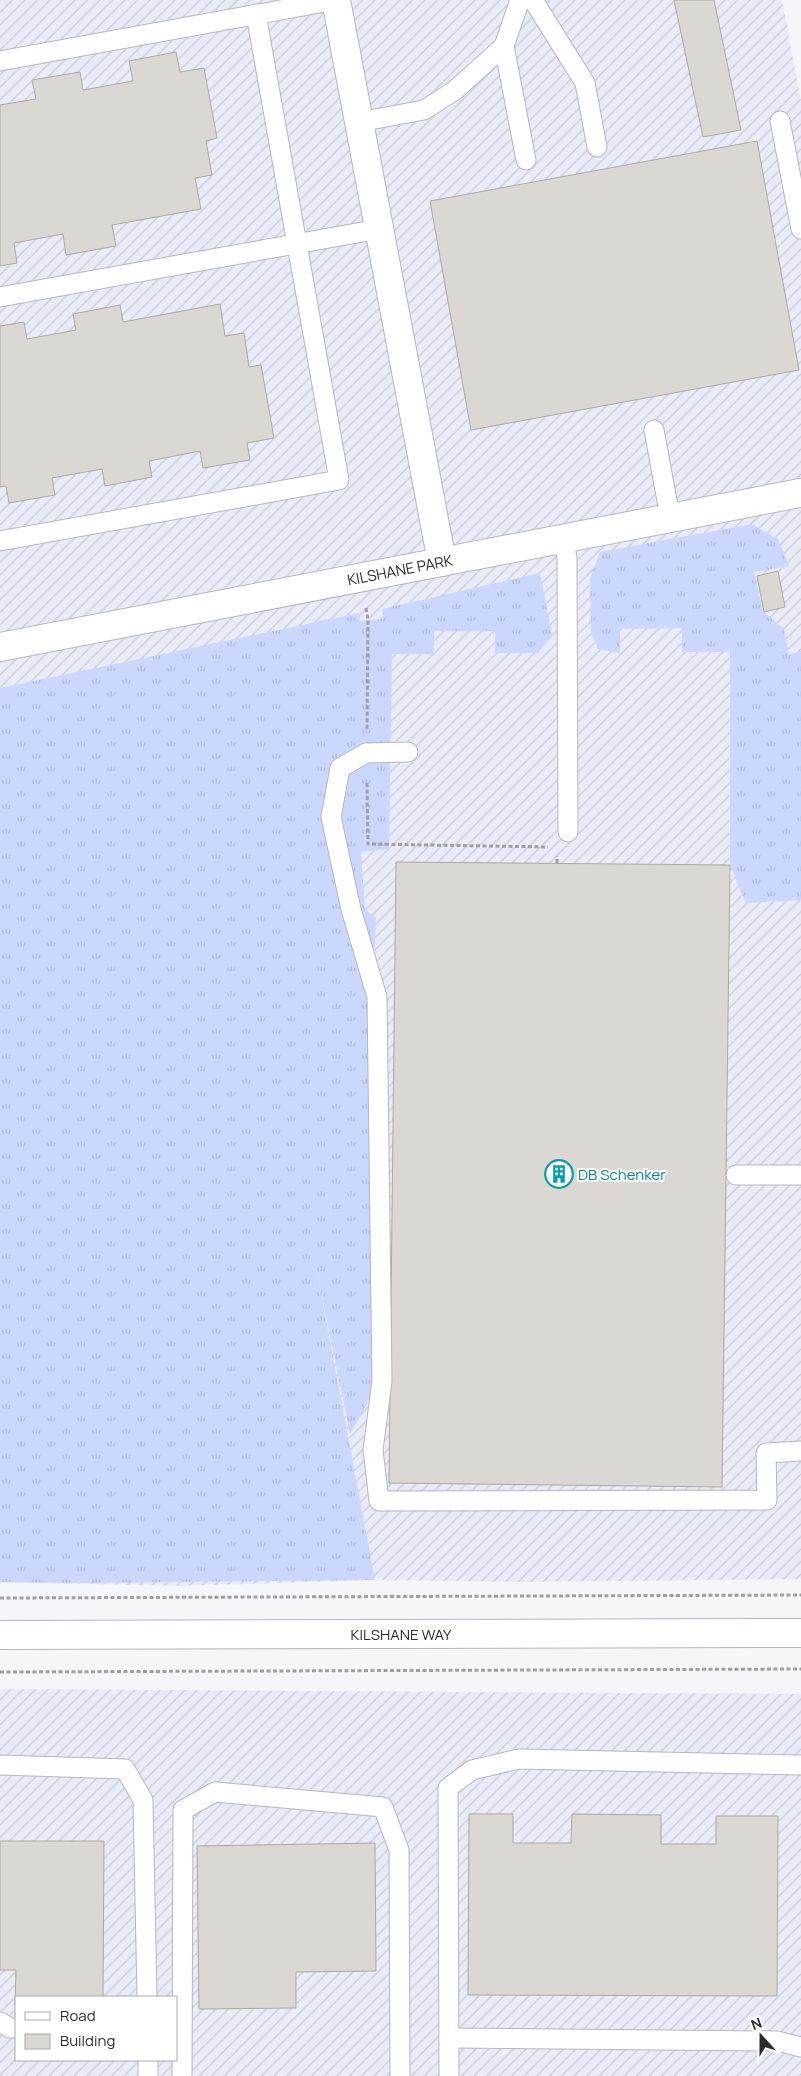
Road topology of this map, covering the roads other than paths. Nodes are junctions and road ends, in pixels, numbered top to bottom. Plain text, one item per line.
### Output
1 (336, 0) edge
2 (520, 0) edge
3 (533, 0) edge
4 (256, 14) junction
5 (504, 46) junction
6 (0, 60) edge
7 (780, 121) dead end
8 (359, 122) junction
9 (597, 146) dead end
10 (526, 160) dead end
11 (380, 229) junction
12 (801, 229) edge
13 (298, 244) junction
14 (0, 297) edge
15 (654, 430) dead end
16 (801, 495) edge
17 (670, 517) junction
18 (564, 537) junction
19 (0, 541) edge
20 (442, 562) junction
21 (0, 647) edge
22 (408, 752) dead end
23 (568, 832) dead end
24 (736, 1175) dead end
25 (801, 1175) edge
26 (801, 1451) edge
27 (801, 1633) edge
28 (0, 1635) edge
29 (0, 1765) edge
30 (801, 1765) edge
31 (147, 1996) edge
32 (0, 2022) edge
33 (15, 2028) edge
34 (448, 2038) junction
35 (801, 2047) edge
36 (148, 2061) edge
37 (148, 2076) edge
38 (182, 2076) edge
39 (400, 2076) edge
40 (448, 2076) edge

1 - 4 lane
1 - 8 street
2 - 5 lane
3 - 9 lane
4 - 6 lane
4 - 13 lane
5 - 8 lane
5 - 10 lane
7 - 12 lane
8 - 11 street
11 - 13 lane
11 - 20 street
13 - 14 lane
13 - 19 lane
15 - 17 lane
16 - 17 street, KILSHANE PARK
17 - 18 street, KILSHANE PARK
18 - 20 street, KILSHANE PARK
18 - 23 lane
20 - 21 street, KILSHANE PARK
22 - 26 lane
24 - 25 lane
27 - 28 street, KILSHANE WAY
29 - 31 lane
30 - 34 lane
32 - 33 lane
34 - 35 lane
34 - 40 lane
36 - 37 lane
38 - 39 lane

